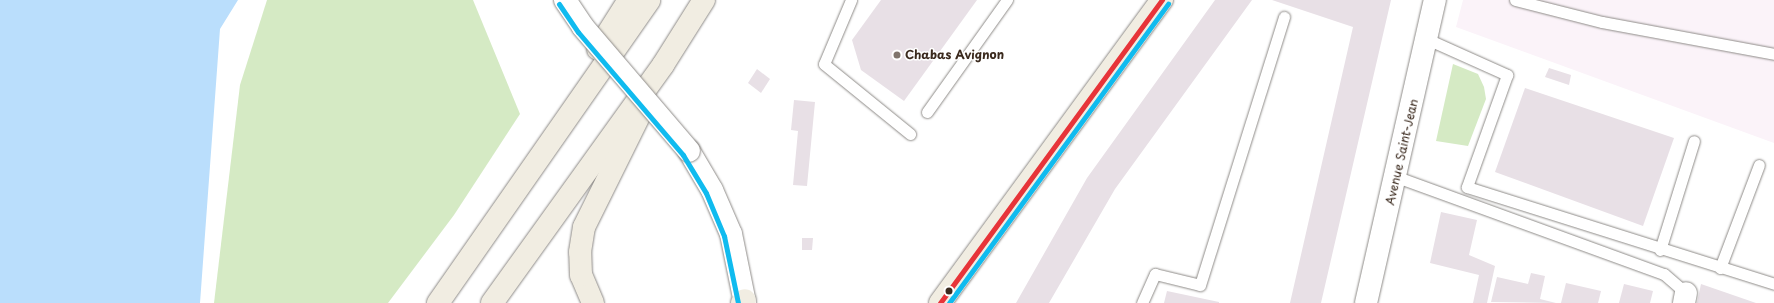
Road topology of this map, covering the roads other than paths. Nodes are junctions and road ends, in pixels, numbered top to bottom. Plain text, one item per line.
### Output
1 (565, 0) edge
2 (629, 0) edge
3 (649, 0) edge
4 (704, 0) edge
5 (851, 0) edge
6 (1007, 0) edge
7 (1162, 0) edge
8 (1435, 0) edge
9 (1515, 0) edge
10 (1284, 17) dead end
11 (1427, 39) junction
12 (1774, 54) edge
13 (663, 65) junction
14 (927, 112) dead end
15 (910, 134) dead end
16 (1694, 141) dead end
17 (1759, 165) dead end
18 (1397, 177) junction
19 (1660, 250) junction
20 (1720, 268) junction
21 (454, 283) junction
22 (1774, 284) edge
23 (1685, 298) edge
24 (744, 302) edge
25 (438, 303) edge
26 (492, 303) edge
27 (593, 303) edge
28 (940, 303) edge
29 (1142, 303) edge
30 (1366, 303) edge

1 - 24 street, bridge
2 - 21 main road
3 - 21 main road
4 - 13 main road
5 - 15 lane
6 - 14 lane
7 - 28 main road
8 - 11 street, Avenue Saint-Jean
9 - 12 lane
10 - 29 lane
11 - 18 street, Avenue Saint-Jean
11 - 19 lane
13 - 26 main road
13 - 27 main road
16 - 19 lane
17 - 20 lane
18 - 23 lane
18 - 30 street, Avenue Saint-Jean
19 - 20 lane
20 - 22 lane
21 - 25 main road

